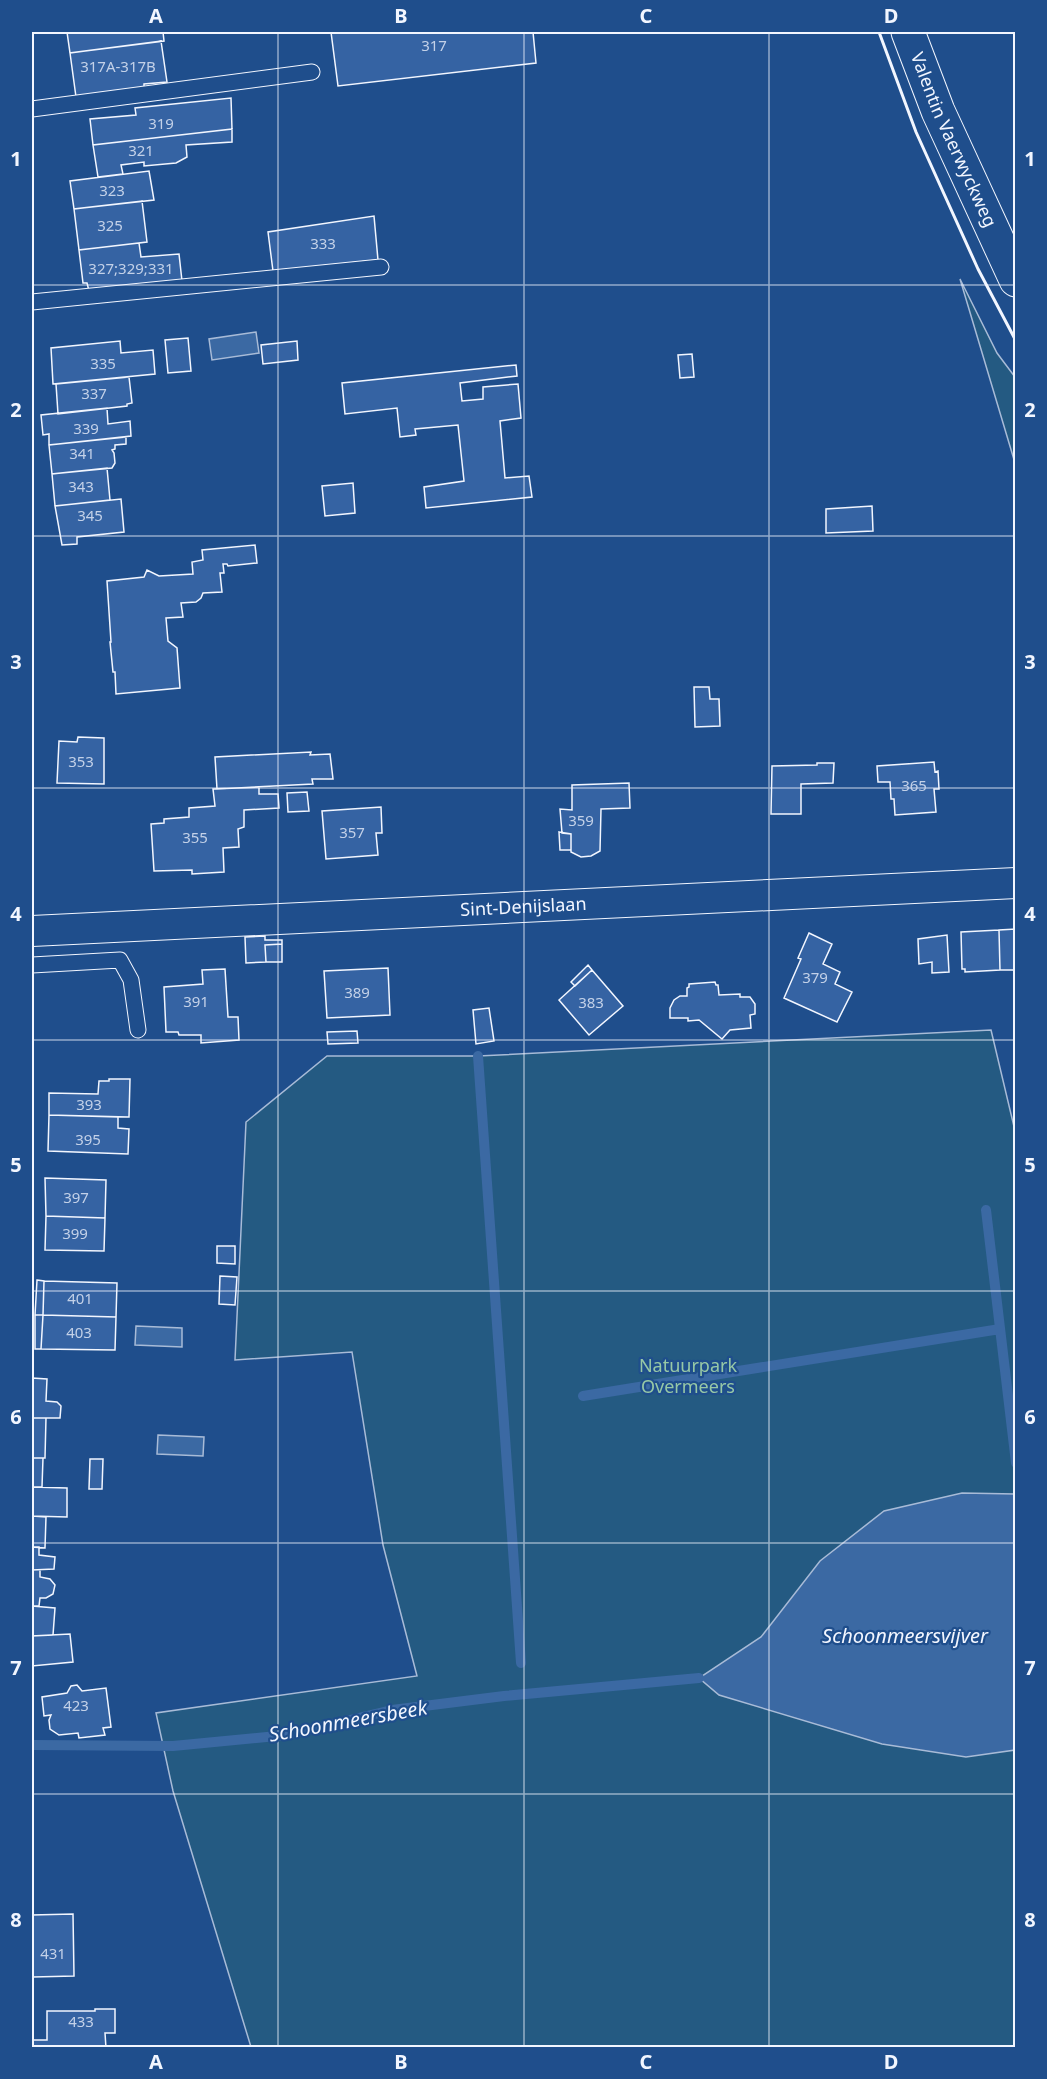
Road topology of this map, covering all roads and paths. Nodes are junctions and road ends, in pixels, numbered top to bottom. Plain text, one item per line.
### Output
1 (908, 32) edge
2 (312, 72) dead end
3 (32, 109) edge
4 (381, 267) dead end
5 (1016, 280) edge
6 (32, 302) edge
7 (1016, 883) edge
8 (32, 931) edge
9 (32, 964) edge
10 (138, 1030) dead end

1 - 5 main road, Valentin Vaerwyckweg
2 - 3 lane
4 - 6 lane
7 - 8 street, Sint-Denijslaan
9 - 10 lane

